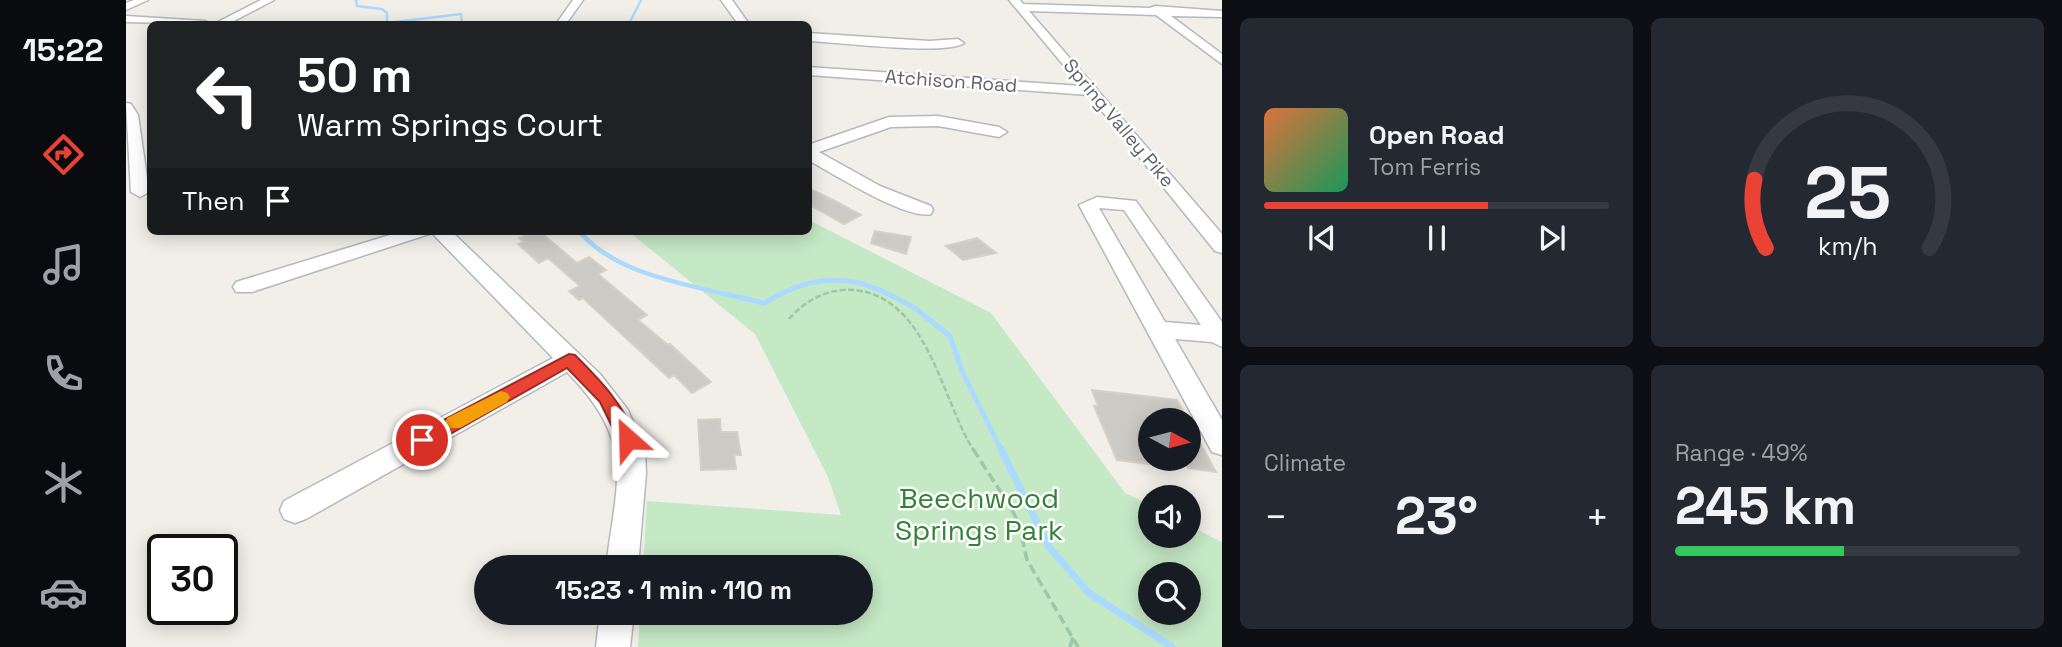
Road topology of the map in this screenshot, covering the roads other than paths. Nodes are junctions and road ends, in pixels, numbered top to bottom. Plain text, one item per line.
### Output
1 (143, 0) edge
2 (269, 0) edge
3 (578, 0) edge
4 (726, 0) edge
5 (1143, 0) edge
6 (1017, 3) edge
7 (126, 7) edge
8 (1158, 11) junction
9 (1222, 13) edge
10 (126, 19) edge
11 (158, 21) edge
12 (226, 21) edge
13 (563, 21) edge
14 (742, 21) edge
15 (812, 37) edge
16 (958, 43) dead end
17 (1222, 60) edge
18 (812, 71) edge
19 (1094, 92) junction
20 (126, 107) edge
21 (999, 132) dead end
22 (812, 151) edge
23 (812, 154) edge
24 (139, 192) edge
25 (924, 210) dead end
26 (410, 235) edge
27 (444, 235) edge
28 (1222, 247) edge
29 (244, 287) dead end
30 (1157, 329) junction
31 (1221, 336) edge
32 (569, 360) junction
33 (1222, 444) edge
34 (295, 510) dead end
35 (623, 555) edge
36 (616, 625) edge
37 (614, 647) edge

1 - 7 street
2 - 12 street
3 - 13 street
4 - 14 street
5 - 8 street
6 - 8 street
6 - 19 street, Spring Valley Pike
8 - 9 street
8 - 17 street
10 - 11 street
15 - 16 street
18 - 19 street, Atchison Road
19 - 28 street, Spring Valley Pike
20 - 24 street
21 - 22 street
23 - 25 street
26 - 29 street
27 - 32 street
30 - 31 street
30 - 31 street
30 - 33 street
32 - 34 street
32 - 35 street
36 - 37 street

